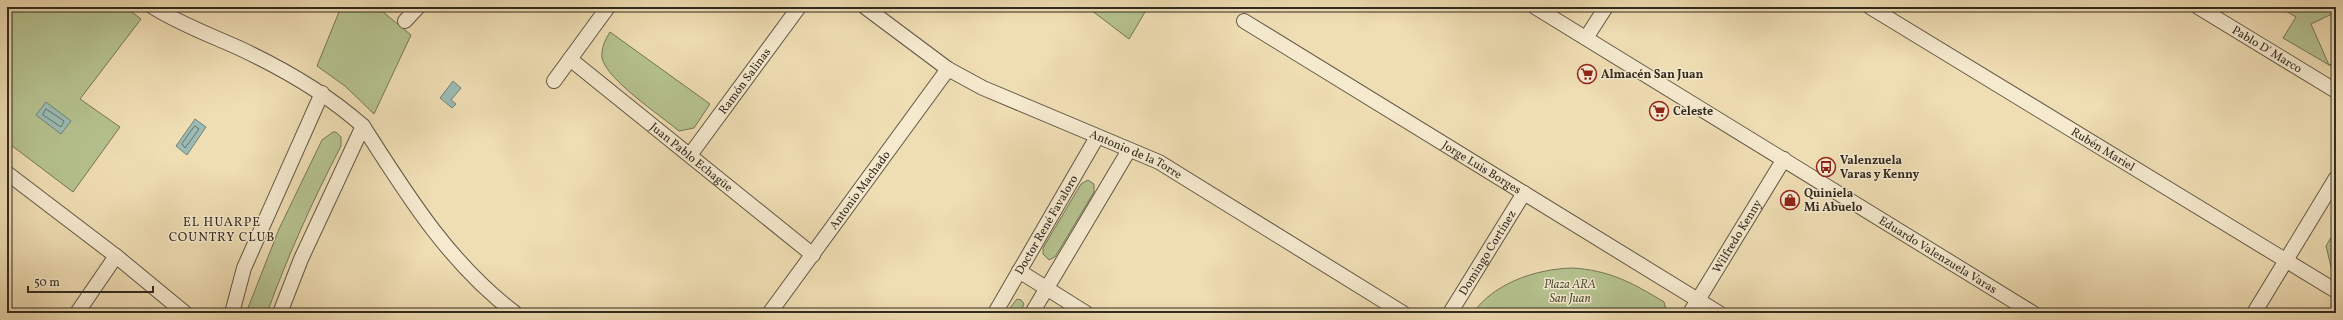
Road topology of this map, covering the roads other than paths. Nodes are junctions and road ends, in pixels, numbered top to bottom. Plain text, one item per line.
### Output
1 (153, 7) edge
2 (418, 7) edge
3 (608, 7) edge
4 (799, 7) edge
5 (1535, 7) edge
6 (1606, 7) edge
7 (1870, 7) edge
8 (2198, 7) edge
9 (869, 8) edge
10 (405, 21) dead end
11 (1244, 21) dead end
12 (1586, 38) junction
13 (570, 59) junction
14 (948, 69) junction
15 (554, 81) dead end
16 (2336, 91) edge
17 (322, 93) junction
18 (363, 126) junction
19 (1098, 137) junction
20 (1129, 150) junction
21 (690, 155) junction
22 (1784, 159) junction
23 (7, 174) edge
24 (2336, 178) edge
25 (1524, 193) junction
26 (813, 255) junction
27 (116, 256) junction
28 (2286, 260) junction
29 (1019, 271) junction
30 (1046, 289) junction
31 (2336, 291) edge
32 (1698, 300) junction
33 (771, 312) dead end
34 (77, 313) edge
35 (185, 313) edge
36 (232, 313) edge
37 (280, 313) edge
38 (515, 313) edge
39 (995, 313) edge
40 (1032, 313) edge
41 (1086, 313) edge
42 (1403, 313) edge
43 (1450, 313) edge
44 (1690, 313) edge
45 (1719, 313) edge
46 (2033, 313) edge
47 (2254, 313) edge

1 - 17 street
2 - 10 street
3 - 13 street
4 - 21 street, Ramón Salinas
5 - 12 street, Eduardo Valenzuela Varas
6 - 12 street
7 - 28 street, Rubén Mariel
8 - 16 street, Pablo D' Marco
9 - 14 street, Antonio de la Torre
11 - 25 street, Jorge Luis Borges
12 - 22 street, Eduardo Valenzuela Varas
13 - 15 street
13 - 21 street, Juan Pablo Echagüe
14 - 19 street, Antonio de la Torre
14 - 26 street, Antonio Machado
17 - 18 street
17 - 36 street
18 - 37 street
18 - 38 street
19 - 20 street, Antonio de la Torre
19 - 29 street, Doctor René Favaloro
20 - 30 street
20 - 42 street, Antonio de la Torre
21 - 26 street, Juan Pablo Echagüe
22 - 32 street, Wilfredo Kenny
22 - 46 street, Eduardo Valenzuela Varas
23 - 27 street
24 - 28 street
25 - 32 street, Jorge Luis Borges
25 - 43 street, Domingo Cortínez
26 - 33 street, Antonio Machado
27 - 34 street
27 - 35 street
28 - 31 street, Rubén Mariel
28 - 47 street
29 - 30 street
29 - 39 street, Doctor René Favaloro
30 - 40 street
30 - 41 street
32 - 44 street, Wilfredo Kenny
32 - 45 street, Jorge Luis Borges

